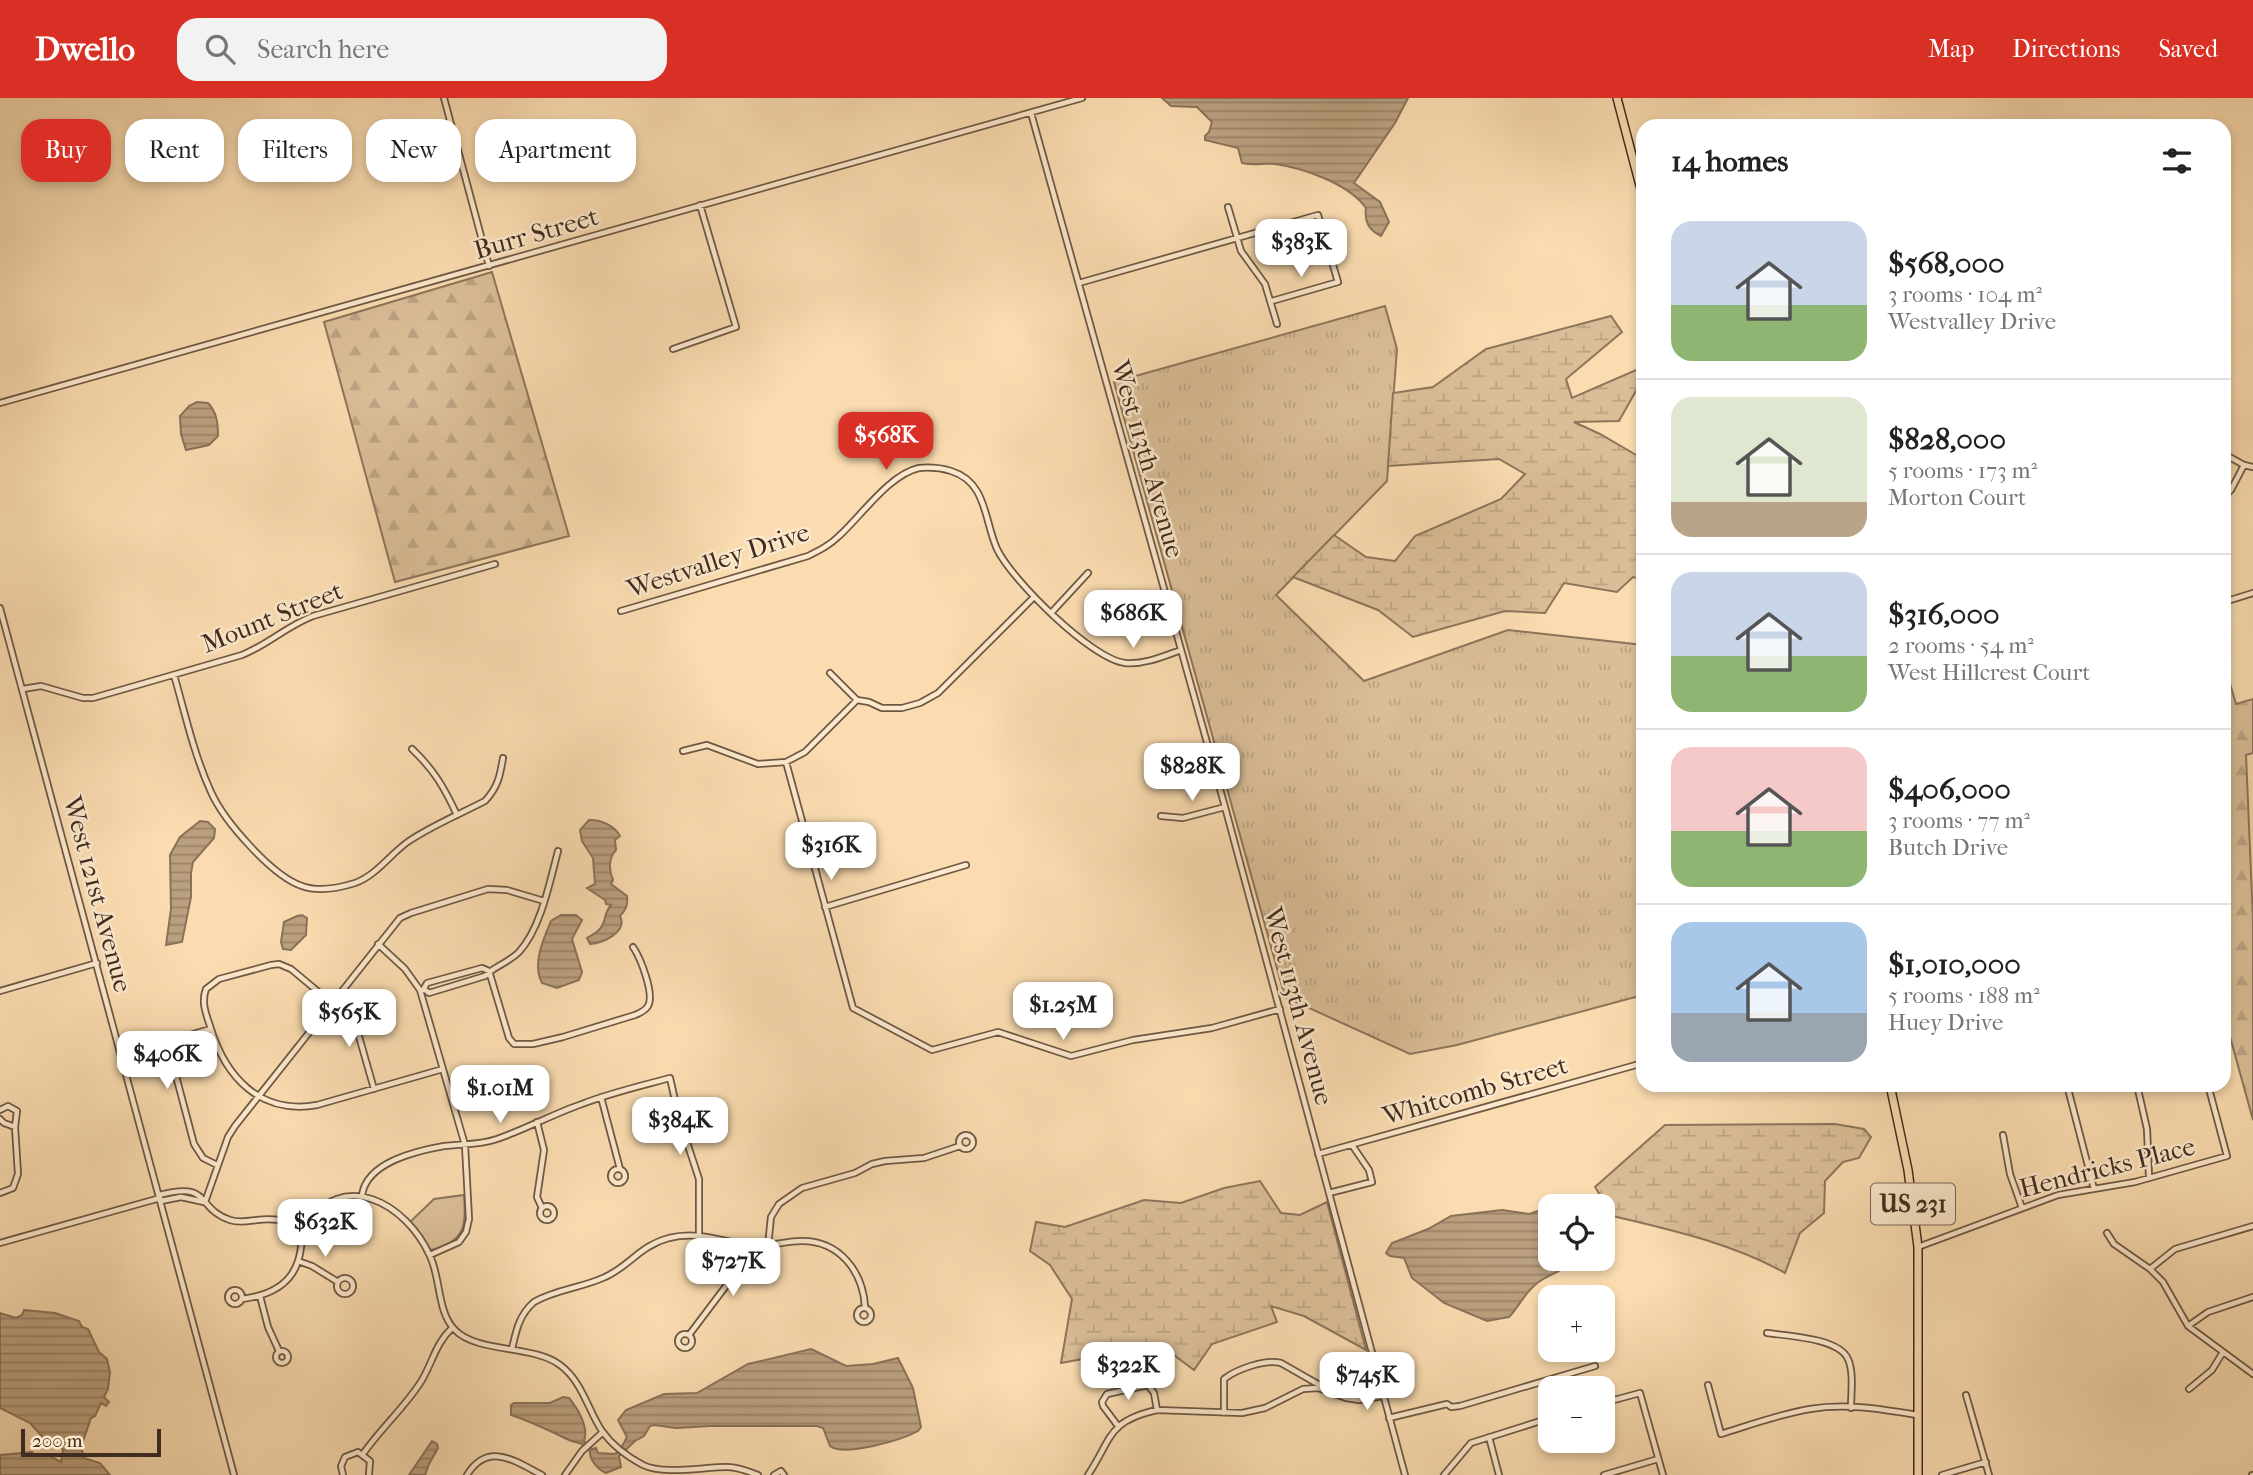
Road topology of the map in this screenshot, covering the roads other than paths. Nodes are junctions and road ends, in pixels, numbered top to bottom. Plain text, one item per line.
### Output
1 (444, 98) edge
2 (1082, 98) edge
3 (1617, 98) edge
4 (1031, 113) junction
5 (1636, 170) edge
6 (700, 205) junction
7 (1228, 207) dead end
8 (1237, 238) junction
9 (489, 266) junction
10 (1079, 283) junction
11 (1272, 301) junction
12 (1277, 324) dead end
13 (673, 349) dead end
14 (0, 403) edge
15 (2231, 457) edge
16 (2244, 465) junction
17 (2253, 467) edge
18 (2231, 490) edge
19 (495, 564) dead end
20 (1088, 573) dead end
21 (2253, 593) edge
22 (1034, 597) junction
23 (2231, 600) edge
24 (0, 608) edge
25 (621, 611) dead end
26 (1052, 612) junction
27 (1181, 650) junction
28 (830, 673) dead end
29 (174, 675) junction
30 (23, 690) junction
31 (857, 700) junction
32 (412, 748) dead end
33 (683, 751) dead end
34 (503, 758) dead end
35 (786, 762) junction
36 (1225, 807) junction
37 (457, 815) junction
38 (1161, 816) dead end
39 (558, 851) dead end
40 (966, 865) dead end
41 (544, 901) junction
42 (825, 907) junction
43 (379, 944) junction
44 (633, 947) dead end
45 (97, 963) junction
46 (489, 971) junction
47 (422, 990) junction
48 (0, 991) edge
49 (332, 1002) junction
50 (1280, 1009) junction
51 (211, 1029) junction
52 (1636, 1065) edge
53 (443, 1069) junction
54 (374, 1089) junction
55 (1891, 1092) edge
56 (2069, 1092) edge
57 (2139, 1092) edge
58 (2210, 1092) edge
59 (259, 1096) junction
60 (601, 1097) junction
61 (0, 1110) edge
62 (0, 1119) edge
63 (537, 1122) junction
64 (15, 1126) junction
65 (2003, 1135) dead end
66 (465, 1145) junction
67 (1352, 1145) junction
68 (960, 1146) dead end
69 (1318, 1154) junction
70 (217, 1165) junction
71 (620, 1169) dead end
72 (2149, 1177) junction
73 (2094, 1189) junction
74 (1329, 1193) junction
75 (0, 1194) edge
76 (362, 1195) junction
77 (160, 1198) junction
78 (205, 1202) junction
79 (542, 1208) dead end
80 (2022, 1208) junction
81 (2253, 1226) edge
82 (304, 1228) junction
83 (2107, 1233) dead end
84 (699, 1235) junction
85 (0, 1243) edge
86 (739, 1244) junction
87 (768, 1246) junction
88 (1918, 1248) junction
89 (430, 1255) junction
90 (298, 1261) junction
91 (2150, 1269) junction
92 (338, 1282) dead end
93 (260, 1296) junction
94 (2253, 1297) edge
95 (242, 1299) dead end
96 (865, 1307) dead end
97 (2188, 1326) junction
98 (452, 1328) junction
99 (1767, 1333) dead end
100 (689, 1335) dead end
101 (512, 1349) junction
102 (279, 1351) dead end
103 (2223, 1352) junction
104 (1595, 1366) dead end
105 (1299, 1373) junction
106 (2253, 1374) edge
107 (1708, 1385) dead end
108 (1381, 1387) junction
109 (1304, 1389) junction
110 (2189, 1389) dead end
111 (1331, 1391) junction
112 (1966, 1395) dead end
113 (1383, 1396) junction
114 (1349, 1398) junction
115 (1615, 1400) edge
116 (1851, 1408) junction
117 (1157, 1410) junction
118 (1224, 1413) junction
119 (1918, 1415) junction
120 (1389, 1418) junction
121 (1538, 1422) edge
122 (1118, 1426) junction
123 (603, 1432) junction
124 (1489, 1437) junction
125 (363, 1454) junction
126 (1658, 1459) junction
127 (1986, 1462) junction
128 (234, 1475) edge
129 (343, 1475) edge
130 (369, 1475) edge
131 (467, 1475) edge
132 (542, 1475) edge
133 (565, 1475) edge
134 (758, 1475) edge
135 (774, 1475) edge
136 (784, 1475) edge
137 (1088, 1475) edge
138 (1405, 1475) edge
139 (1444, 1475) edge
140 (1499, 1475) edge
141 (1604, 1475) edge
142 (1663, 1475) edge
143 (1918, 1475) edge
144 (1942, 1475) edge
145 (1989, 1475) edge

1 - 9 street
2 - 4 street, Burr Street
3 - 5 main road
4 - 6 street, Burr Street
4 - 10 street, West 113th Avenue
6 - 9 street, Burr Street
6 - 13 street
7 - 8 street
8 - 10 street
8 - 11 street
8 - 11 street
9 - 14 street, Burr Street
10 - 27 street, West 113th Avenue
11 - 12 street
15 - 16 street
16 - 17 street
16 - 18 street
19 - 29 street, Mount Street
20 - 26 street
21 - 23 street
22 - 25 street, Westvalley Drive
22 - 26 street, Westvalley Drive
22 - 31 street
24 - 30 street, West 121st Avenue
26 - 27 street, Westvalley Drive
27 - 36 street, West 113th Avenue
28 - 31 street
29 - 30 street, Mount Street
29 - 37 street
30 - 45 street, West 121st Avenue
31 - 35 street
32 - 37 street
33 - 35 street
34 - 37 street
35 - 42 street
36 - 38 street
36 - 50 street, West 113th Avenue
39 - 41 street
40 - 42 street
41 - 43 street
41 - 46 street
42 - 50 street
43 - 47 street
43 - 49 street
44 - 46 street
45 - 48 street
45 - 77 street, West 121st Avenue
46 - 47 street
46 - 47 street
47 - 53 street
49 - 51 street
49 - 54 street
49 - 59 street
50 - 69 street, West 113th Avenue
51 - 59 street
51 - 70 street
52 - 67 street, Whitcomb Street
53 - 54 street
53 - 66 street
54 - 59 street
55 - 88 main road, US 231
56 - 73 street
57 - 72 street
58 - 72 street, Hendricks Place
59 - 70 street
60 - 63 street
60 - 71 street
60 - 84 street
61 - 64 street
62 - 64 street
63 - 66 street
63 - 79 street
64 - 75 street
65 - 80 street
66 - 76 street
66 - 89 street
67 - 69 street, Whitcomb Street
67 - 74 street
68 - 87 street
69 - 74 street, West 113th Avenue
70 - 78 street
72 - 73 street, Hendricks Place
73 - 80 street, Hendricks Place
74 - 108 street, West 113th Avenue
76 - 82 street
76 - 89 street
77 - 78 street
77 - 85 street
77 - 128 street, West 121st Avenue
78 - 82 street
80 - 88 street, Hendricks Place
81 - 91 street
82 - 90 street
83 - 91 street
84 - 86 street
84 - 101 street
86 - 87 street
86 - 100 street
87 - 96 street
88 - 119 main road, US 231
89 - 98 street
90 - 92 street
90 - 93 street
91 - 97 street
93 - 95 street
93 - 102 street
94 - 97 street
97 - 103 street
98 - 101 street
98 - 125 street
99 - 116 street
101 - 123 street
103 - 106 street
103 - 110 street
104 - 120 street
105 - 109 street
105 - 111 street
105 - 118 street
107 - 116 street
108 - 113 street, West 113th Avenue
108 - 114 street
109 - 111 street
109 - 118 street
111 - 114 street
112 - 127 street
113 - 114 street
113 - 120 street, West 113th Avenue
115 - 126 street
116 - 119 street
117 - 118 street
117 - 122 street
117 - 122 street
119 - 143 main road, US 231
120 - 138 street, West 113th Avenue
121 - 124 street
122 - 137 street
123 - 133 street
123 - 134 street
124 - 139 street
124 - 140 street
125 - 129 street
125 - 130 street
126 - 141 street
126 - 142 street
127 - 144 street
127 - 145 street
131 - 132 street
135 - 136 street

